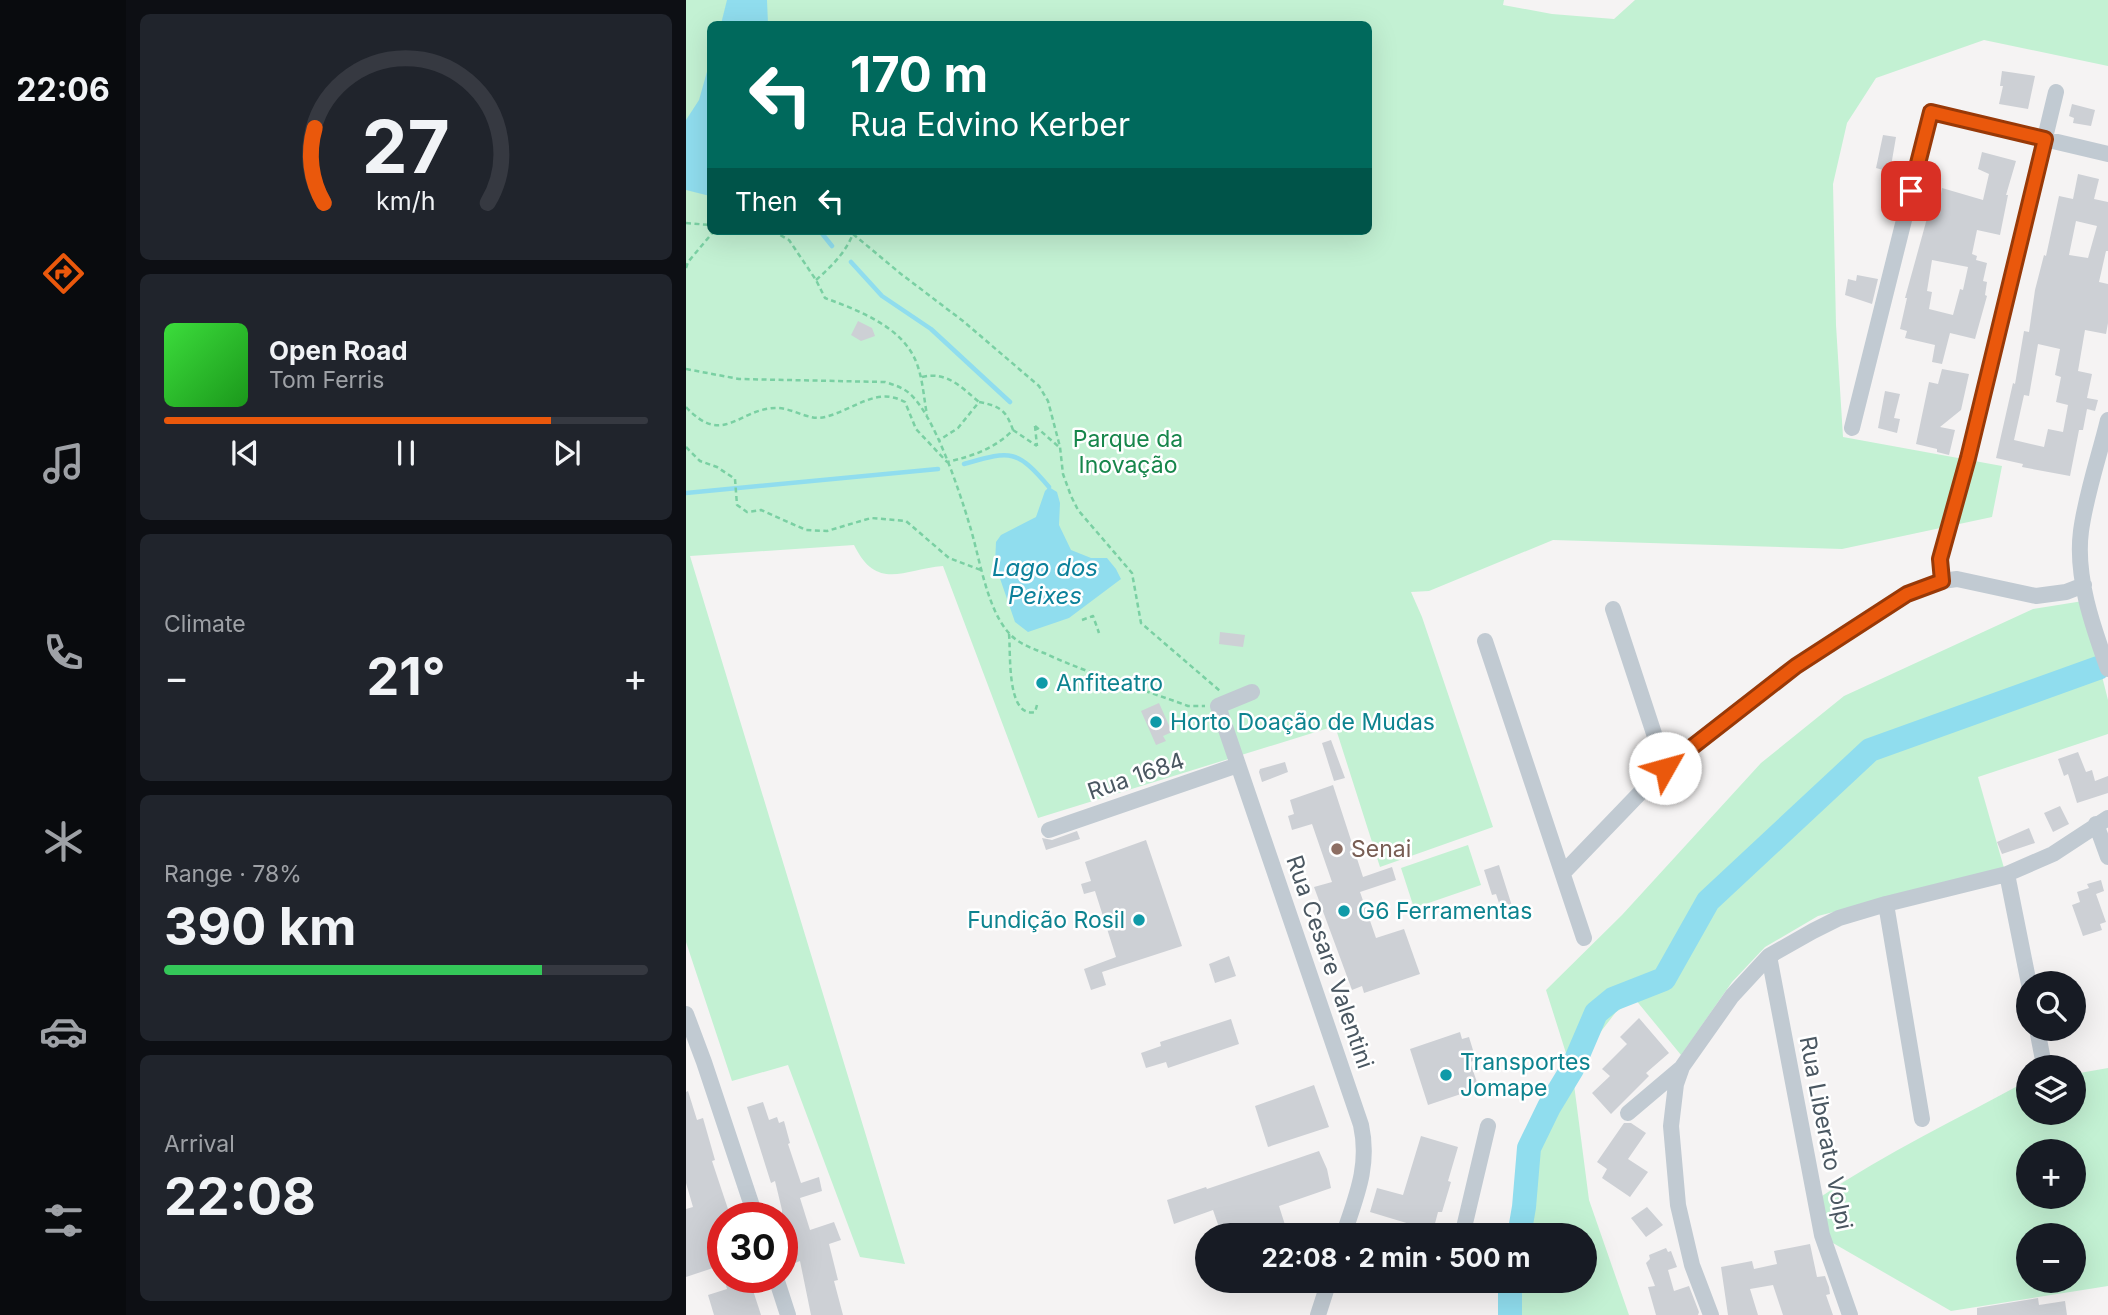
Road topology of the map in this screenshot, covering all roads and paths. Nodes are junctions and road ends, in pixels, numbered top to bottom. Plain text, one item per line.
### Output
1 (2056, 92) dead end
2 (2045, 139) junction
3 (2108, 154) edge
4 (686, 223) edge
5 (707, 225) edge
6 (711, 235) edge
7 (780, 235) edge
8 (853, 235) edge
9 (854, 235) edge
10 (686, 268) edge
11 (816, 280) junction
12 (686, 369) edge
13 (921, 378) junction
14 (979, 402) junction
15 (686, 407) edge
16 (927, 419) junction
17 (2108, 421) edge
18 (1852, 428) dead end
19 (1013, 430) junction
20 (938, 440) junction
21 (686, 447) edge
22 (1060, 447) junction
23 (947, 462) junction
24 (981, 570) junction
25 (1942, 581) junction
26 (2084, 585) junction
27 (1613, 609) dead end
28 (1082, 620) dead end
29 (1099, 633) dead end
30 (1009, 634) junction
31 (1485, 641) dead end
32 (2108, 669) edge
33 (1252, 692) dead end
34 (1222, 704) junction
35 (1037, 705) dead end
36 (1238, 765) junction
37 (1665, 768) junction
38 (2102, 821) edge
39 (1049, 830) dead end
40 (2108, 857) edge
41 (1563, 873) junction
42 (2007, 874) junction
43 (1886, 904) junction
44 (1584, 938) dead end
45 (1769, 956) junction
46 (2026, 971) edge
47 (686, 1014) edge
48 (1682, 1067) junction
49 (1628, 1114) dead end
50 (1922, 1119) dead end
51 (1488, 1126) dead end
52 (751, 1202) edge
53 (1347, 1223) edge
54 (1465, 1223) edge
55 (781, 1293) edge
56 (1325, 1293) edge
57 (788, 1315) edge
58 (1318, 1315) edge
59 (1712, 1315) edge
60 (1850, 1315) edge

1 - 2 street
2 - 3 street
2 - 18 street
2 - 25 street
4 - 5 path
6 - 10 path
7 - 11 path
8 - 11 path
9 - 22 path
11 - 13 path
12 - 16 path
13 - 14 path
13 - 16 path
14 - 19 path
14 - 20 path
15 - 23 path
16 - 20 path
17 - 26 street
19 - 22 path
19 - 23 path
20 - 23 path
21 - 24 path
22 - 34 path
23 - 24 path
24 - 30 path
25 - 26 street
25 - 37 street
26 - 32 street
27 - 37 street
28 - 29 path
30 - 34 path
30 - 35 path
31 - 41 street
33 - 34 street
34 - 36 street, Rua Cesare Valentini
36 - 39 street, Rua 1684
36 - 53 street, Rua Cesare Valentini
37 - 41 street
38 - 40 street
38 - 42 street
41 - 44 street
42 - 43 street
42 - 46 street
43 - 45 street
43 - 50 street
45 - 48 street
45 - 60 street, Rua Liberato Volpi
47 - 52 street
48 - 49 street
48 - 59 street
51 - 54 street
55 - 57 street
56 - 58 street

